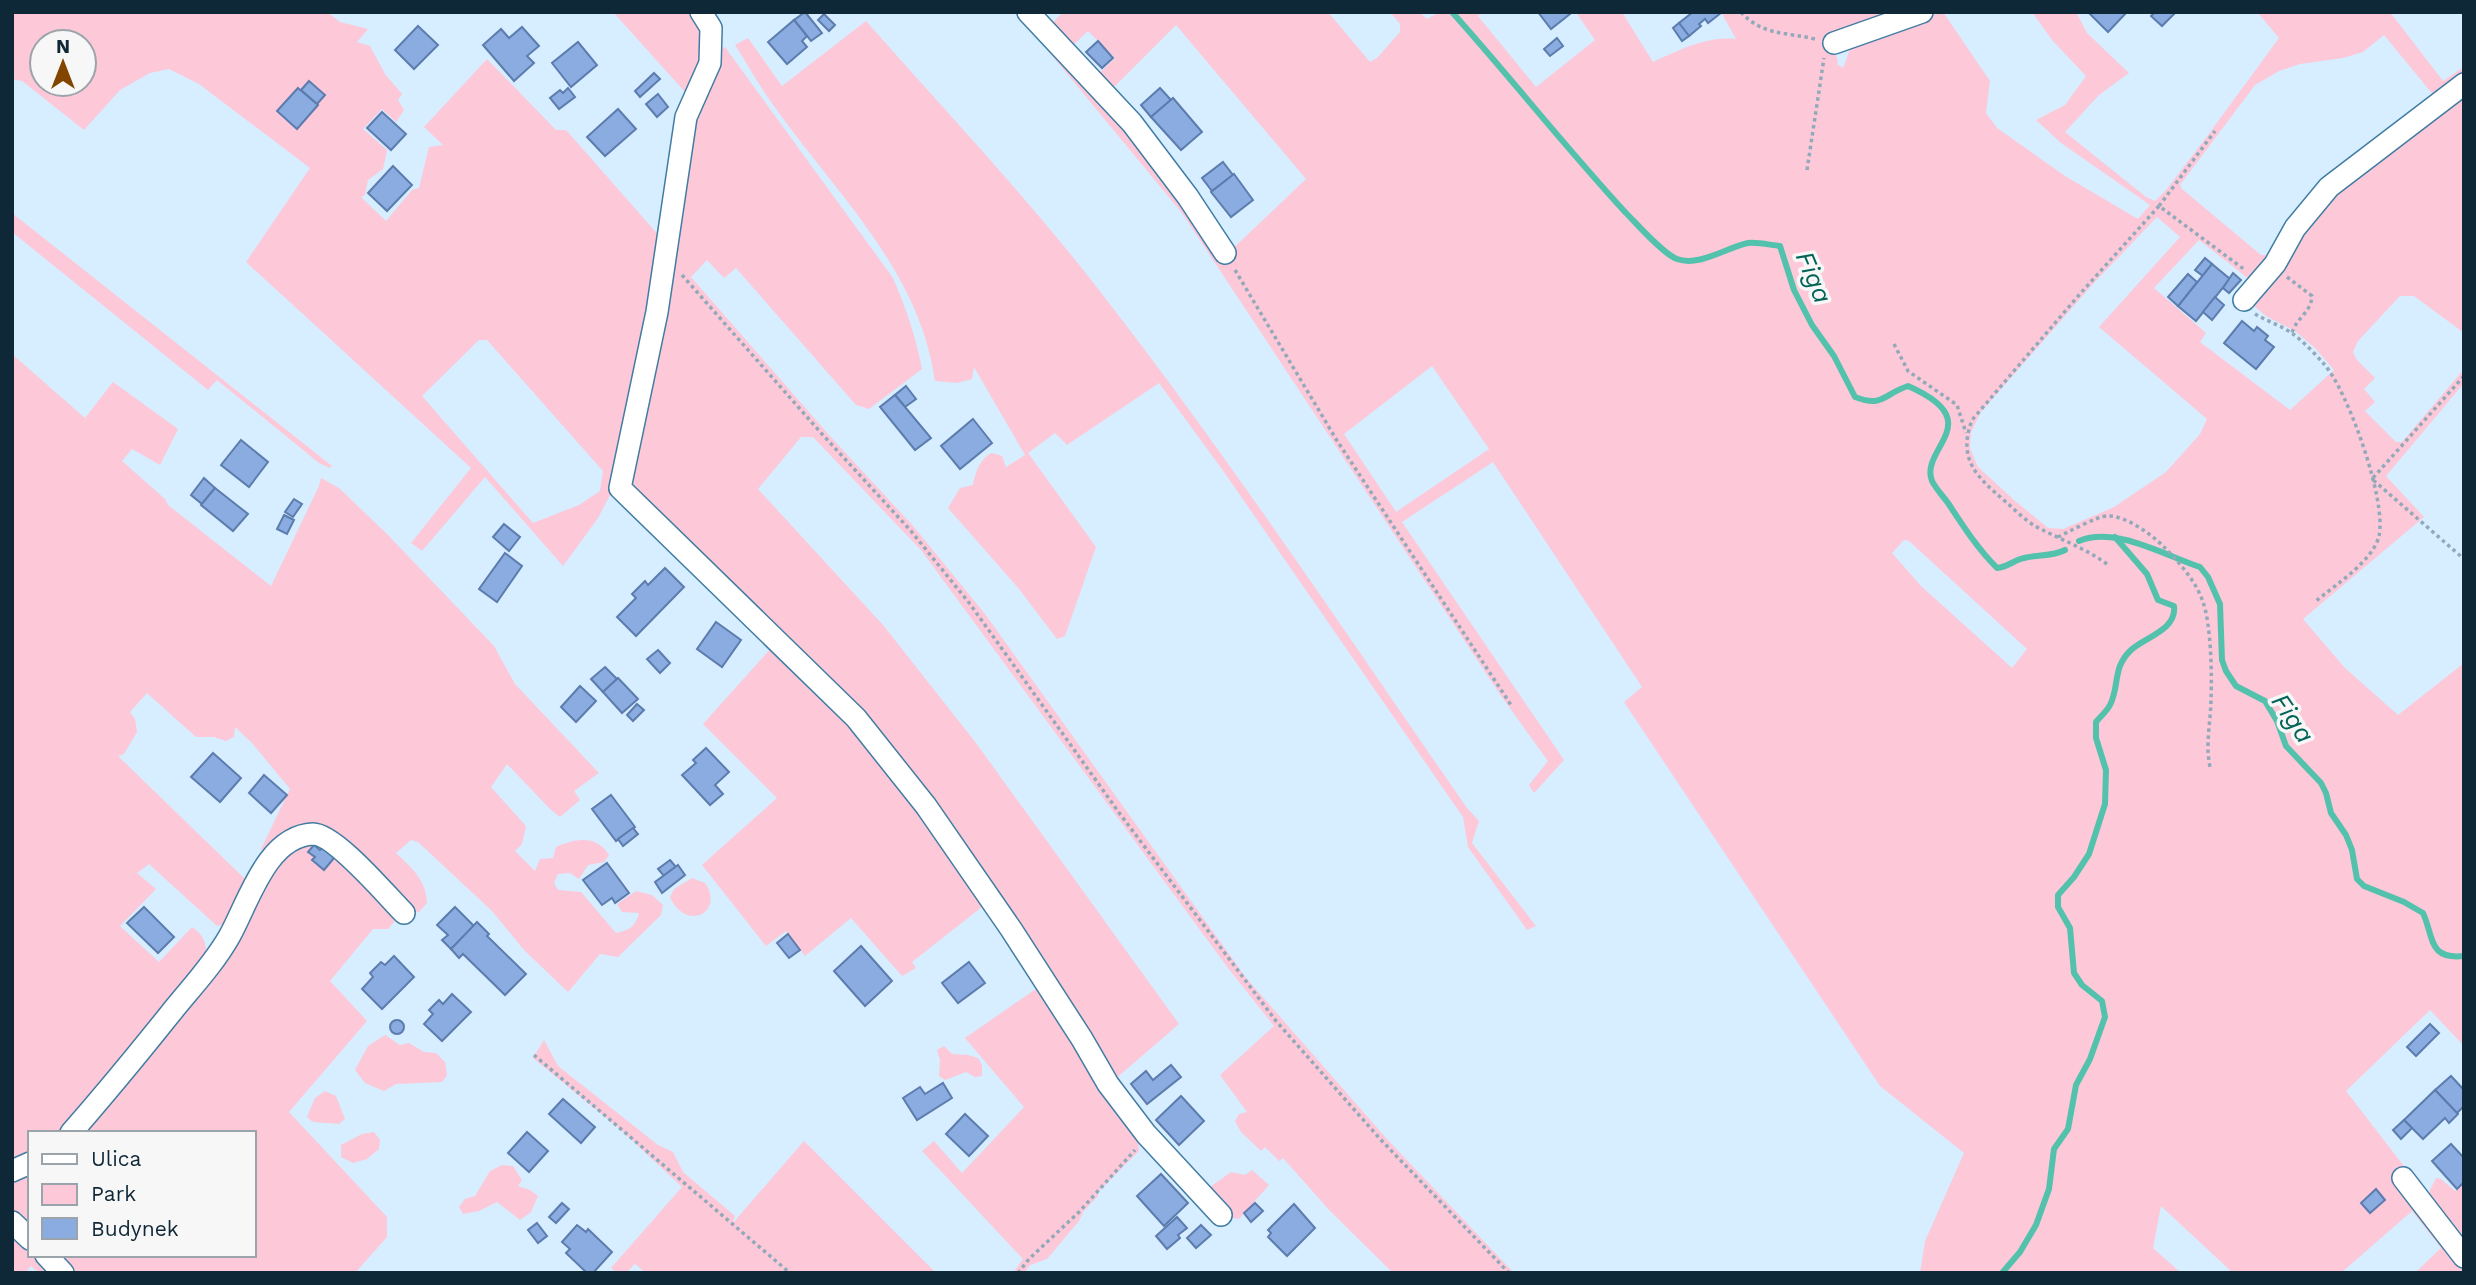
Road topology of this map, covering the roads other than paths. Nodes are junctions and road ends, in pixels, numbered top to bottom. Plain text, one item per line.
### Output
1 (701, 12) edge
2 (1028, 12) edge
3 (1922, 12) edge
4 (1834, 43) road end
5 (2464, 84) edge
6 (1225, 253) road end
7 (2245, 300) road end
8 (404, 914) dead end
9 (73, 1131) edge
10 (28, 1164) edge
11 (12, 1171) edge
12 (2403, 1178) dead end
13 (1221, 1215) dead end
14 (12, 1222) edge
15 (28, 1237) edge
16 (2464, 1256) edge
17 (48, 1257) edge
18 (63, 1273) edge

1 - 13 street
2 - 6 street
3 - 4 street
5 - 7 street
8 - 9 street
10 - 11 street
12 - 16 street
14 - 15 street
17 - 18 street

